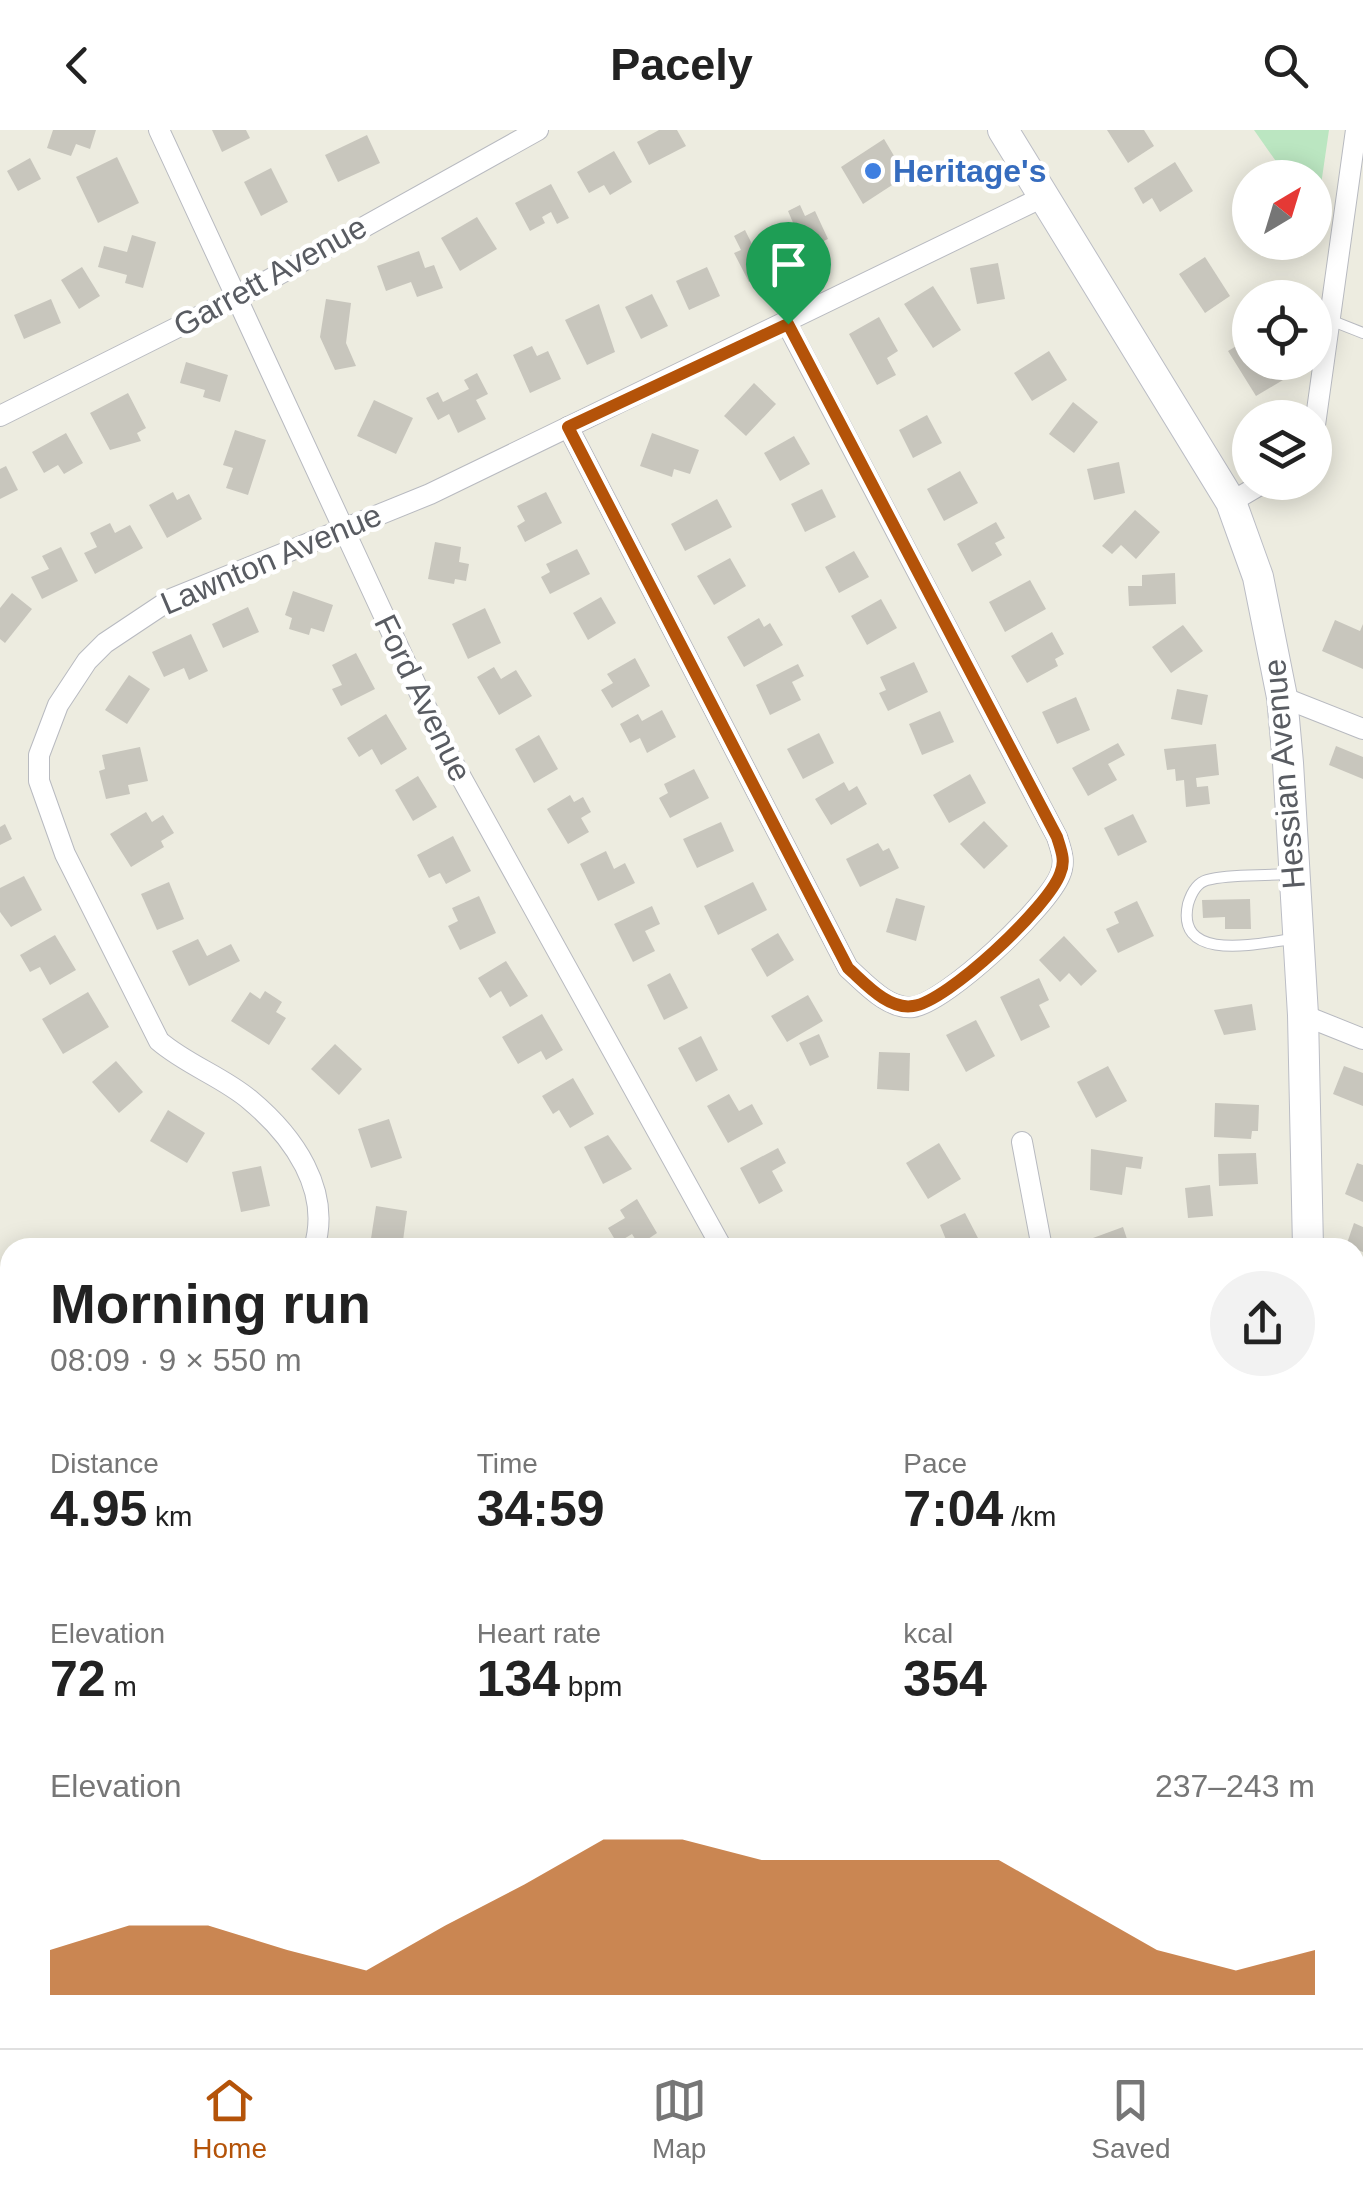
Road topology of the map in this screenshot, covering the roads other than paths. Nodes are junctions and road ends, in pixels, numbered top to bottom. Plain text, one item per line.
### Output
1 (159, 130) edge
2 (538, 130) edge
3 (1003, 130) edge
4 (1358, 141) edge
5 (1043, 198) junction
6 (240, 296) junction
7 (1332, 307) edge
8 (1332, 321) edge
9 (788, 324) junction
10 (1363, 333) edge
11 (0, 416) edge
12 (568, 427) junction
13 (1234, 500) edge
14 (1230, 502) junction
15 (340, 528) junction
16 (1282, 696) junction
17 (1363, 728) edge
18 (1294, 873) junction
19 (1298, 938) junction
20 (1303, 1015) junction
21 (1363, 1039) edge
22 (1022, 1142) dead end
23 (315, 1238) edge
24 (716, 1238) edge
25 (1040, 1238) edge
26 (1308, 1238) edge

1 - 6 street, Ford Avenue
2 - 6 street, Garrett Avenue
3 - 5 main road, Hessian Avenue
4 - 7 street
5 - 9 street, Lawnton Avenue
5 - 14 main road, Hessian Avenue
6 - 11 street, Garrett Avenue
6 - 15 street, Ford Avenue
8 - 10 lane
9 - 12 street, Lawnton Avenue
9 - 12 street
12 - 15 street, Lawnton Avenue
13 - 14 street
14 - 16 main road, Hessian Avenue
15 - 23 street, Lawnton Avenue
15 - 24 street, Ford Avenue
16 - 17 street
16 - 18 main road, Hessian Avenue
18 - 19 main road, Hessian Avenue
18 - 19 lane
19 - 20 main road, Hessian Avenue
20 - 21 street
20 - 26 main road, Hessian Avenue
22 - 25 street

